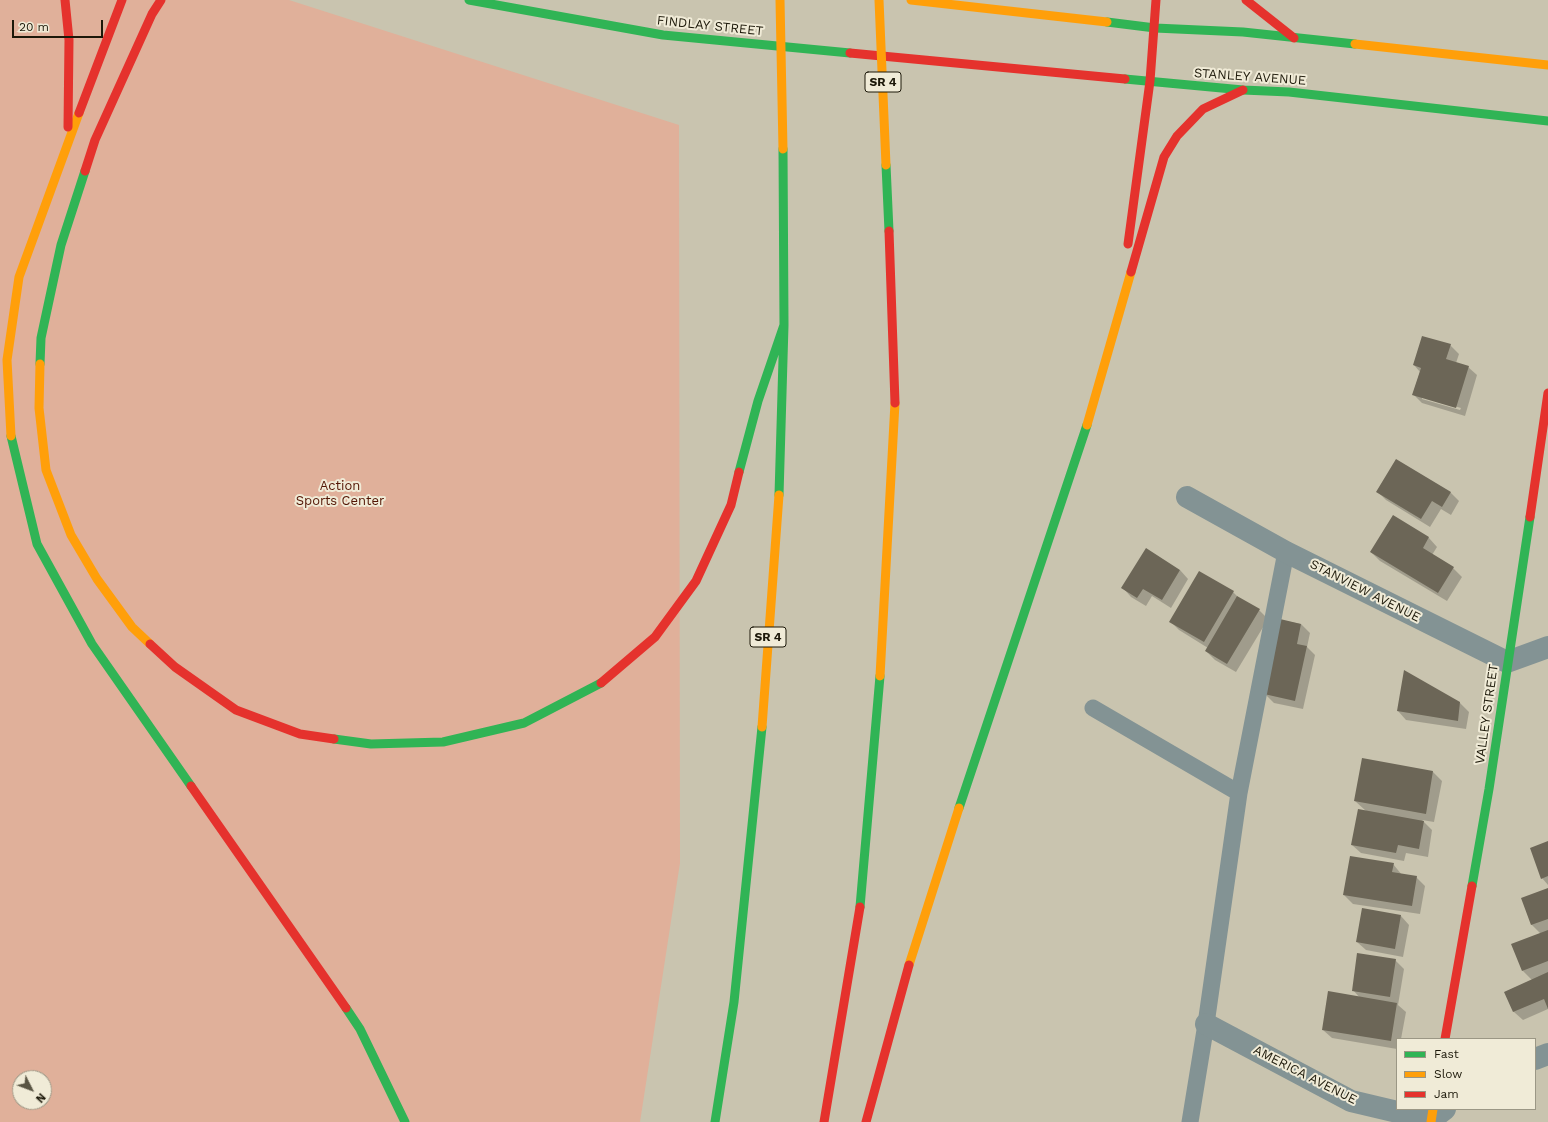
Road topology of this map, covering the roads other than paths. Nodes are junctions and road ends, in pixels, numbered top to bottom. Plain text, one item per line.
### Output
1 (65, 0) edge
2 (122, 0) edge
3 (161, 0) edge
4 (469, 0) edge
5 (780, 0) edge
6 (880, 0) edge
7 (911, 0) edge
8 (1156, 0) edge
9 (1246, 0) edge
10 (1155, 28) junction
11 (1294, 38) junction
12 (950, 61) joint
13 (1548, 65) edge
14 (1150, 82) junction
15 (1243, 90) junction
16 (1548, 121) edge
17 (68, 142) junction
18 (784, 325) junction
19 (1117, 329) junction
20 (1548, 393) edge
21 (1187, 497) dead end
22 (1286, 552) junction
23 (1548, 647) edge
24 (1507, 662) junction
25 (1093, 708) dead end
26 (1239, 793) junction
27 (1206, 1024) junction
28 (1445, 1038) edge
29 (1548, 1054) edge
30 (1536, 1059) edge
31 (1396, 1108) edge
32 (1405, 1110) edge
33 (1435, 1115) edge
34 (405, 1122) edge
35 (715, 1122) edge
36 (824, 1122) edge
37 (866, 1122) edge
38 (1190, 1122) edge

1 - 17 main road
2 - 17 main road
3 - 18 main road
4 - 12 main road, FINDLAY STREET
5 - 18 main road, SR 4, bridge
6 - 36 main road, SR 4, bridge
7 - 10 main road
8 - 10 main road
9 - 11 main road
10 - 11 main road
10 - 14 main road
11 - 13 main road
12 - 14 main road, STANLEY AVENUE
14 - 15 main road, STANLEY AVENUE
14 - 19 main road
15 - 16 main road, STANLEY AVENUE
15 - 19 main road
17 - 34 main road
18 - 35 main road, SR 4
19 - 37 main road
20 - 24 main road, VALLEY STREET
21 - 22 street, STANVIEW AVENUE
22 - 24 street, STANVIEW AVENUE
22 - 26 lane
23 - 24 street
24 - 28 main road, VALLEY STREET
25 - 26 lane
26 - 27 lane
27 - 31 street, AMERICA AVENUE
27 - 38 lane
29 - 30 street
32 - 33 street, AMERICA AVENUE

